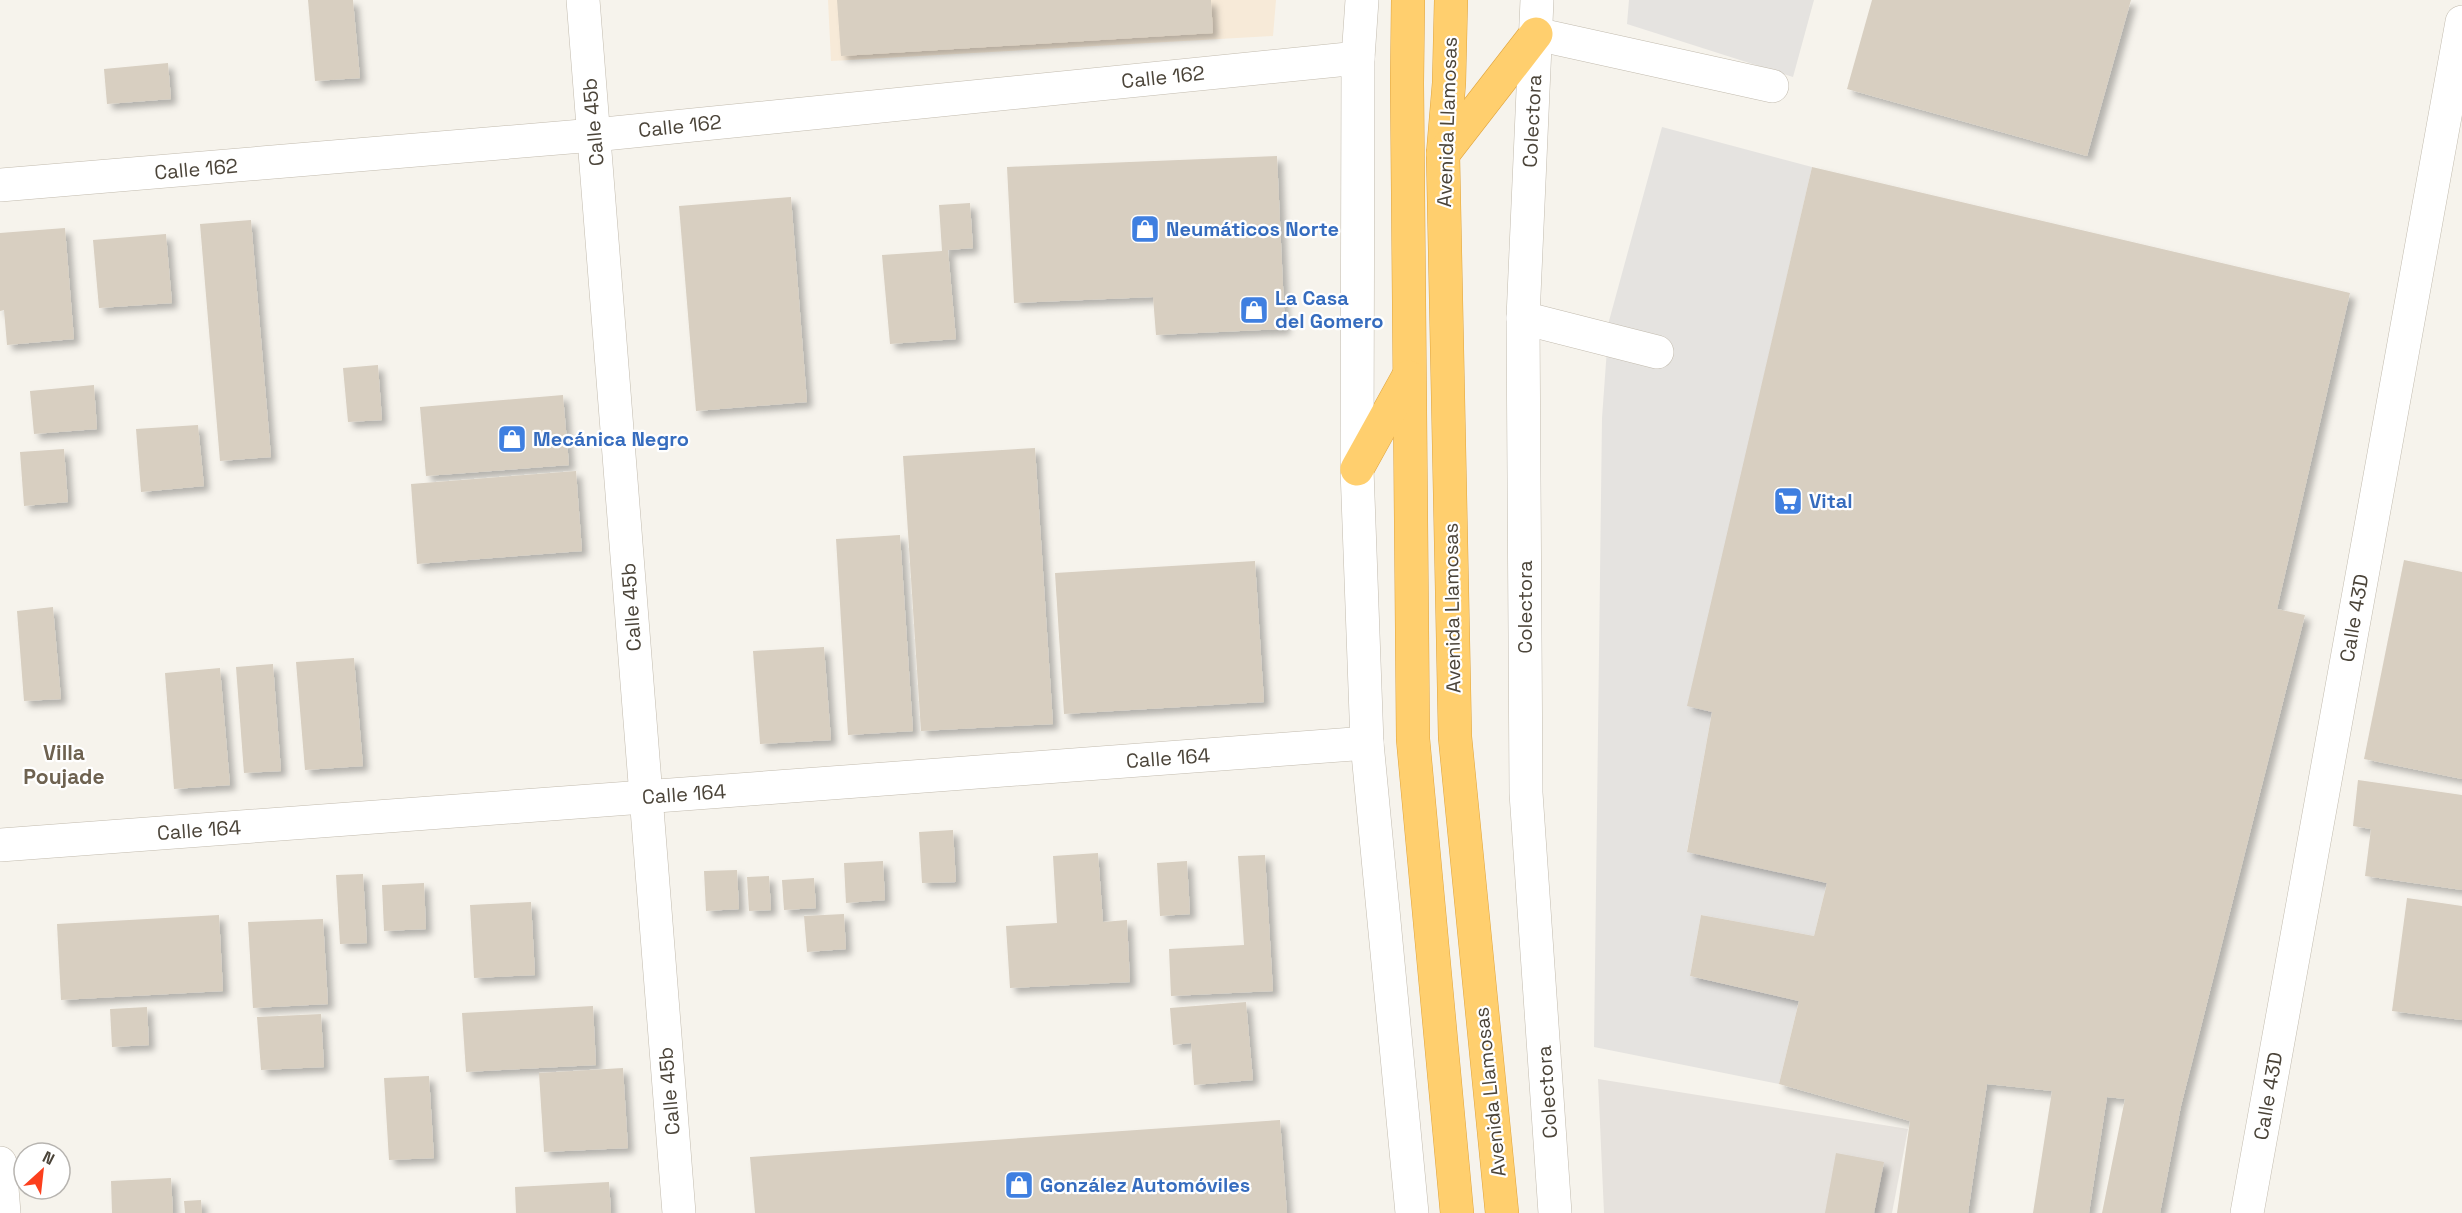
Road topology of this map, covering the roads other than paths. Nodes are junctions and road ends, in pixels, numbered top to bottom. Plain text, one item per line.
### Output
1 (583, 0) edge
2 (1362, 0) edge
3 (1408, 0) edge
4 (1451, 0) edge
5 (1537, 0) edge
6 (2462, 22) edge
7 (1536, 34) junction
8 (1359, 58) junction
9 (1772, 87) dead end
10 (594, 135) junction
11 (1443, 154) junction
12 (0, 185) edge
13 (1523, 318) junction
14 (1657, 352) dead end
15 (1409, 375) junction
16 (1357, 469) junction
17 (1367, 743) junction
18 (646, 797) junction
19 (0, 845) edge
20 (0, 1163) edge
21 (4, 1213) edge
22 (679, 1213) edge
23 (1412, 1213) edge
24 (1457, 1213) edge
25 (1502, 1213) edge
26 (1555, 1213) edge
27 (2247, 1213) edge

1 - 10 street, Calle 45b
2 - 8 street
3 - 15 highway, Avenida Llamosas
4 - 11 highway, Avenida Llamosas
5 - 7 street, Colectora
6 - 27 street, Calle 43D
7 - 9 street
7 - 11 highway
7 - 13 street, Colectora
8 - 10 street, Calle 162
8 - 16 street
10 - 12 street, Calle 162
10 - 18 street, Calle 45b
11 - 25 highway, Avenida Llamosas
13 - 14 street
13 - 26 street, Colectora
15 - 16 highway
15 - 24 highway, Avenida Llamosas
16 - 17 street
17 - 18 street, Calle 164
17 - 23 street
18 - 19 street, Calle 164
18 - 22 street, Calle 45b
20 - 21 street

